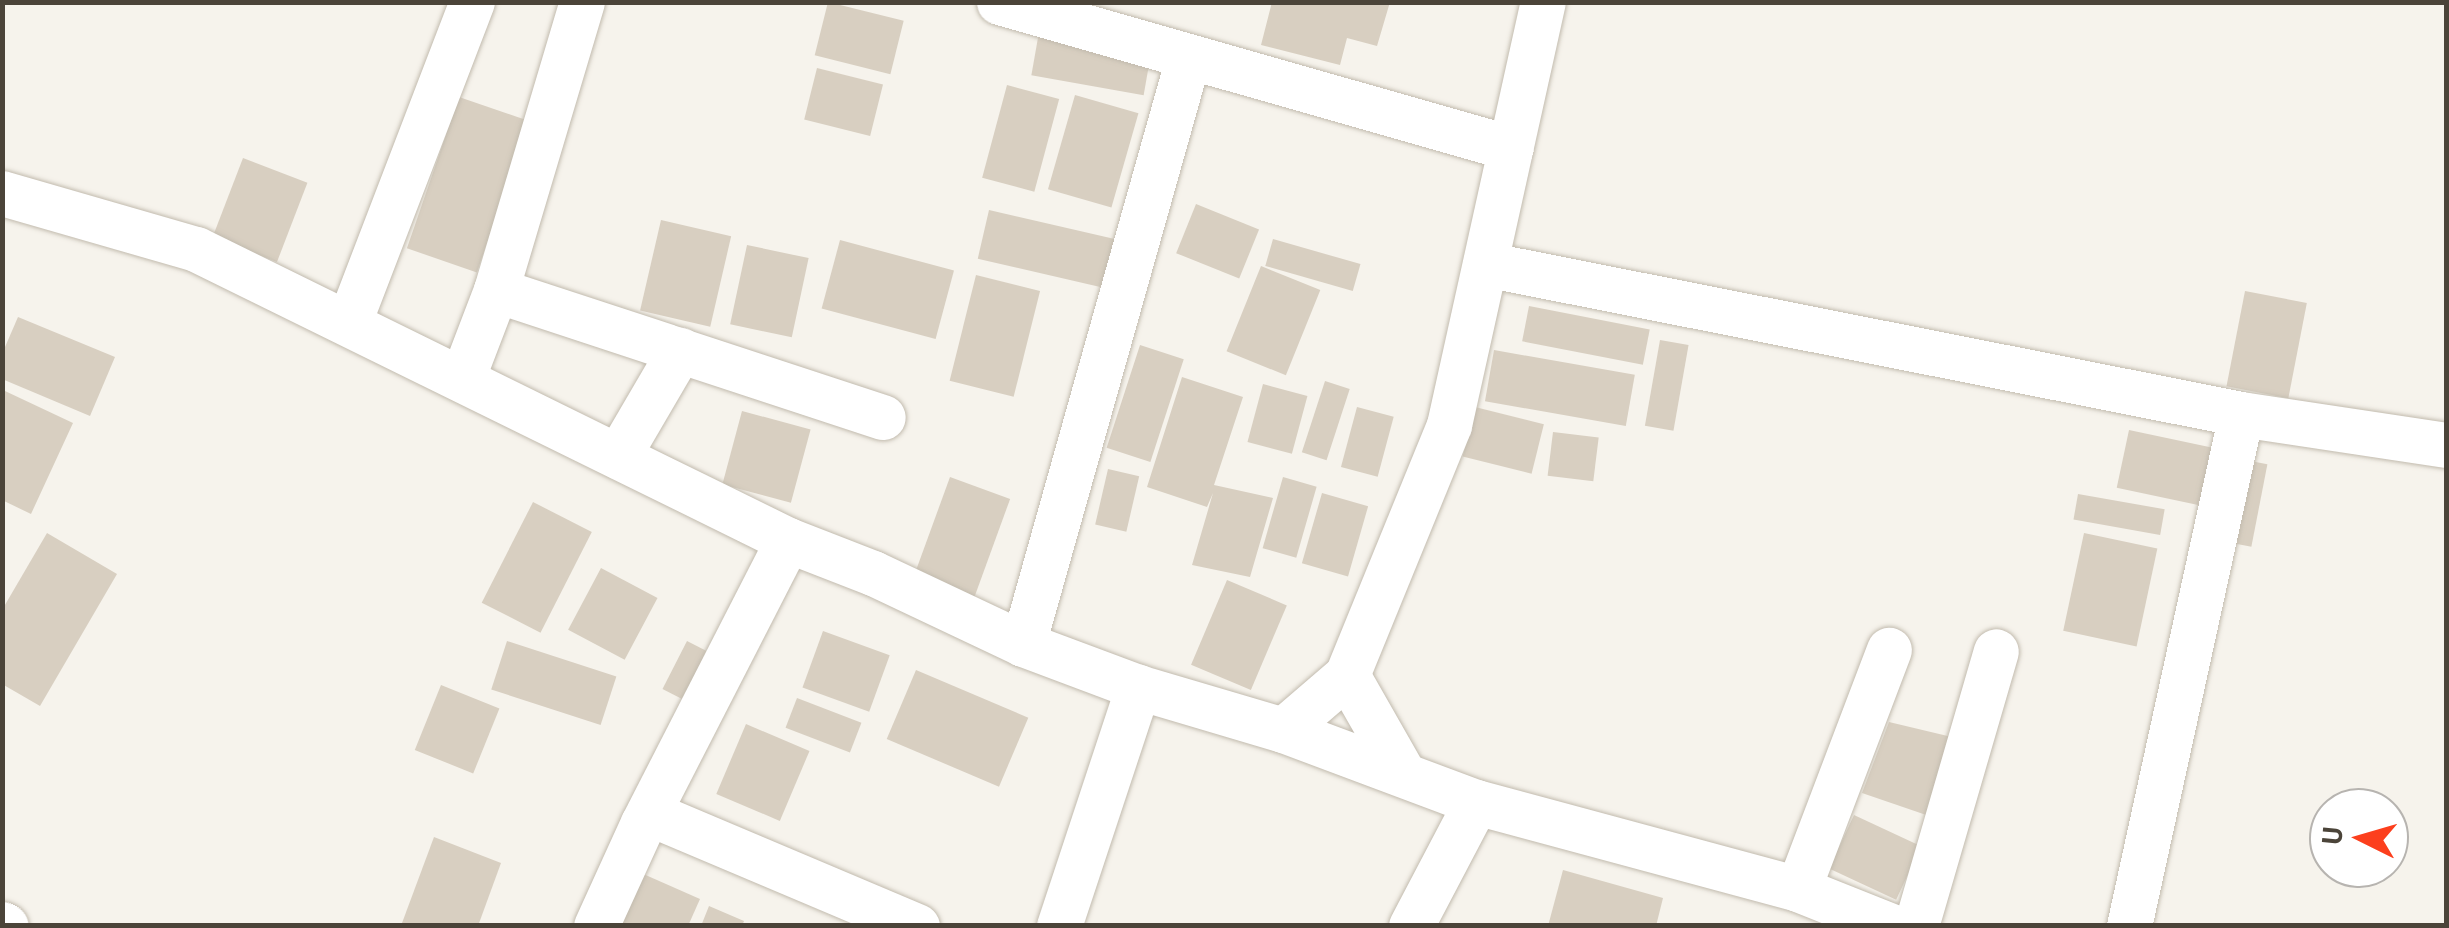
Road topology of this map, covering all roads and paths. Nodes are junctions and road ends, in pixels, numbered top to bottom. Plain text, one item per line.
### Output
1 (472, 2) edge
2 (582, 2) edge
3 (999, 2) edge
4 (1543, 2) edge
5 (1188, 58) junction
6 (1511, 148) junction
7 (2, 193) edge
8 (1485, 264) junction
9 (496, 290) junction
10 (349, 322) junction
11 (680, 350) junction
12 (462, 379) junction
13 (2241, 414) junction
14 (883, 416) dead end
15 (2446, 444) edge
16 (618, 456) junction
17 (788, 540) junction
18 (1022, 644) junction
19 (1888, 650) dead end
20 (1996, 652) dead end
21 (1347, 675) junction
22 (1138, 687) junction
23 (1283, 730) junction
24 (1404, 773) junction
25 (1476, 802) junction
26 (648, 813) junction
27 (1798, 888) junction
28 (596, 926) edge
29 (917, 926) edge
30 (1058, 926) edge
31 (1412, 926) edge
32 (1891, 926) edge
33 (1916, 926) edge
34 (2129, 926) edge

1 - 10 street
2 - 9 street
3 - 5 street
4 - 6 street
5 - 6 street
5 - 18 street
6 - 8 street
7 - 10 street
8 - 13 street
8 - 21 street
9 - 11 street
9 - 12 street
10 - 12 street
11 - 14 street
11 - 16 street
12 - 16 street
13 - 15 street
13 - 34 street
16 - 17 street
17 - 18 street
17 - 26 street
18 - 22 street
19 - 27 street
20 - 33 street
21 - 23 street
21 - 24 street
22 - 23 street
22 - 30 street
23 - 24 street
24 - 25 street
25 - 27 street
25 - 31 street
26 - 28 street
26 - 29 street
27 - 32 street

